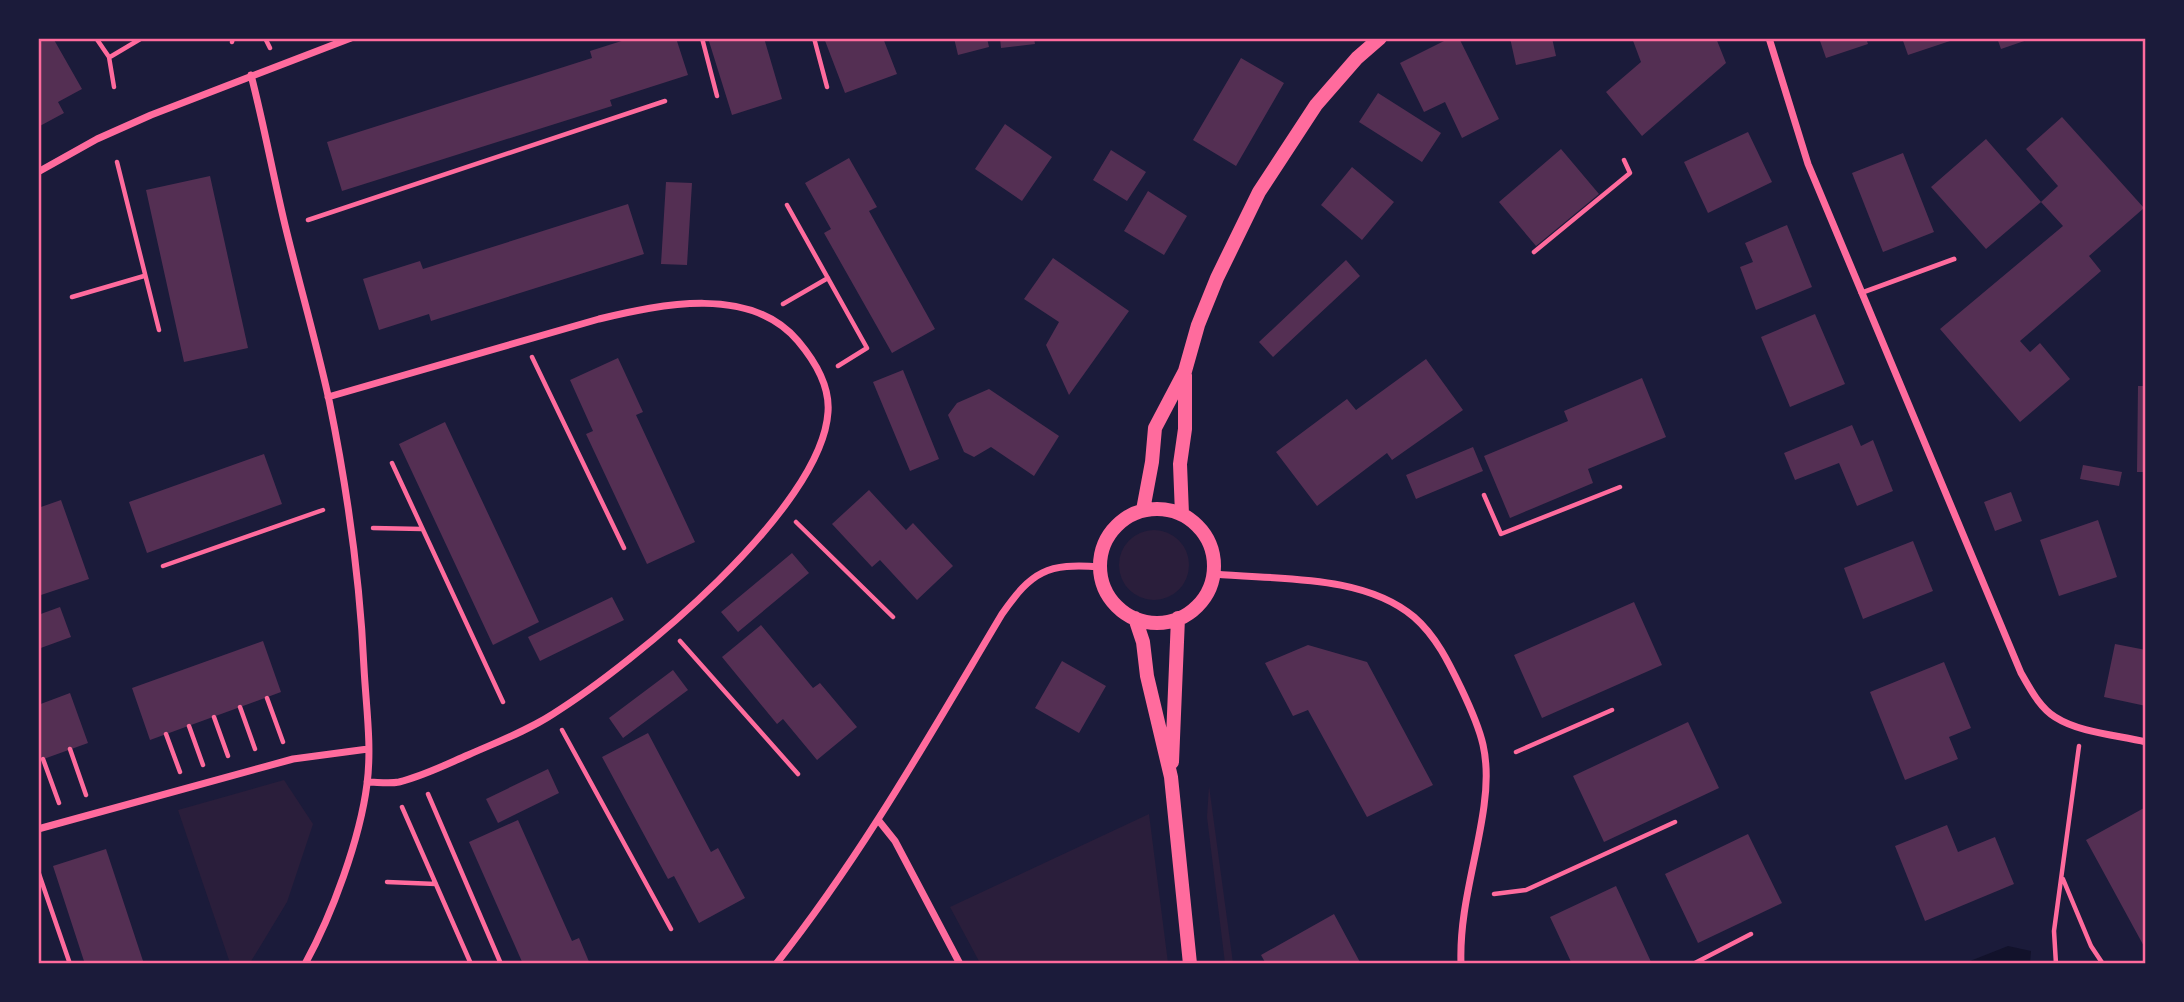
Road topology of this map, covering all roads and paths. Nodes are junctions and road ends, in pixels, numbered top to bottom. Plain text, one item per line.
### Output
1 (96, 38) edge
2 (142, 38) edge
3 (265, 38) edge
4 (351, 38) edge
5 (702, 38) edge
6 (814, 38) edge
7 (1380, 38) edge
8 (1769, 38) edge
9 (271, 49) dead end
10 (110, 57) junction
11 (251, 75) junction
12 (114, 87) dead end
13 (827, 87) dead end
14 (717, 96) dead end
15 (665, 101) dead end
16 (1624, 160) dead end
17 (117, 162) dead end
18 (38, 172) edge
19 (788, 205) dead end
20 (308, 220) dead end
21 (1534, 252) dead end
22 (1954, 259) dead end
23 (144, 276) junction
24 (828, 278) junction
25 (1861, 293) junction
26 (72, 298) dead end
27 (769, 316) junction
28 (159, 330) dead end
29 (524, 340) junction
30 (1185, 370) junction
31 (820, 376) junction
32 (328, 397) junction
33 (392, 463) dead end
34 (1620, 486) dead end
35 (1484, 495) dead end
36 (323, 510) dead end
37 (783, 510) junction
38 (1143, 510) junction
39 (1182, 514) junction
40 (373, 528) dead end
41 (422, 529) junction
42 (624, 548) dead end
43 (163, 566) dead end
44 (1100, 567) junction
45 (1215, 574) junction
46 (893, 617) dead end
47 (1135, 618) junction
48 (1178, 618) junction
49 (668, 627) junction
50 (267, 698) dead end
51 (503, 702) dead end
52 (240, 708) dead end
53 (1612, 710) dead end
54 (554, 714) junction
55 (214, 717) dead end
56 (190, 726) dead end
57 (2081, 728) junction
58 (166, 734) dead end
59 (2146, 741) edge
60 (284, 746) dead end
61 (368, 749) junction
62 (70, 750) dead end
63 (256, 752) dead end
64 (1516, 752) dead end
65 (43, 759) dead end
66 (229, 760) dead end
67 (204, 767) dead end
68 (180, 773) dead end
69 (798, 774) dead end
70 (1171, 777) junction
71 (367, 782) junction
72 (427, 792) dead end
73 (87, 800) dead end
74 (60, 807) dead end
75 (402, 807) dead end
76 (879, 821) junction
77 (1675, 822) dead end
78 (38, 829) edge
79 (38, 871) edge
80 (2062, 878) junction
81 (387, 882) dead end
82 (436, 884) junction
83 (1494, 894) dead end
84 (671, 929) dead end
85 (1751, 934) dead end
86 (70, 964) edge
87 (305, 964) edge
88 (471, 964) edge
89 (501, 964) edge
90 (776, 964) edge
91 (960, 964) edge
92 (1190, 964) edge
93 (1461, 964) edge
94 (1693, 964) edge
95 (2056, 964) edge
96 (2103, 964) edge

1 - 10 path
2 - 10 path
3 - 9 path
4 - 11 street
5 - 14 path
6 - 13 path
7 - 30 main road
8 - 25 street
10 - 12 path
11 - 18 street
11 - 32 street
15 - 20 path
16 - 21 path
17 - 23 path
19 - 24 path
22 - 25 lane
23 - 26 path
23 - 28 path
24 - 27 path
24 - 31 path
25 - 57 street
27 - 29 street
27 - 31 street
29 - 32 street
29 - 42 path
30 - 38 main road
30 - 39 main road
31 - 37 street
32 - 61 street
33 - 41 path
34 - 35 path
36 - 43 path
37 - 46 path
37 - 49 street
38 - 39 main road
38 - 44 main road
39 - 45 main road
40 - 41 path
41 - 51 path
44 - 47 main road
44 - 76 street
45 - 48 main road
45 - 93 street
47 - 48 main road
47 - 70 main road
48 - 70 main road
49 - 54 street
49 - 69 path
50 - 60 path
52 - 63 path
53 - 64 path
54 - 71 street
54 - 84 path
55 - 66 path
56 - 67 path
57 - 59 street
57 - 80 path
58 - 68 path
61 - 71 street
61 - 78 street
62 - 73 path
65 - 74 path
70 - 92 main road
71 - 87 street
72 - 89 path
75 - 82 path
76 - 90 street
76 - 91 street
77 - 83 path
79 - 86 path
80 - 95 path
80 - 96 path
81 - 82 path
82 - 88 path
85 - 94 path

